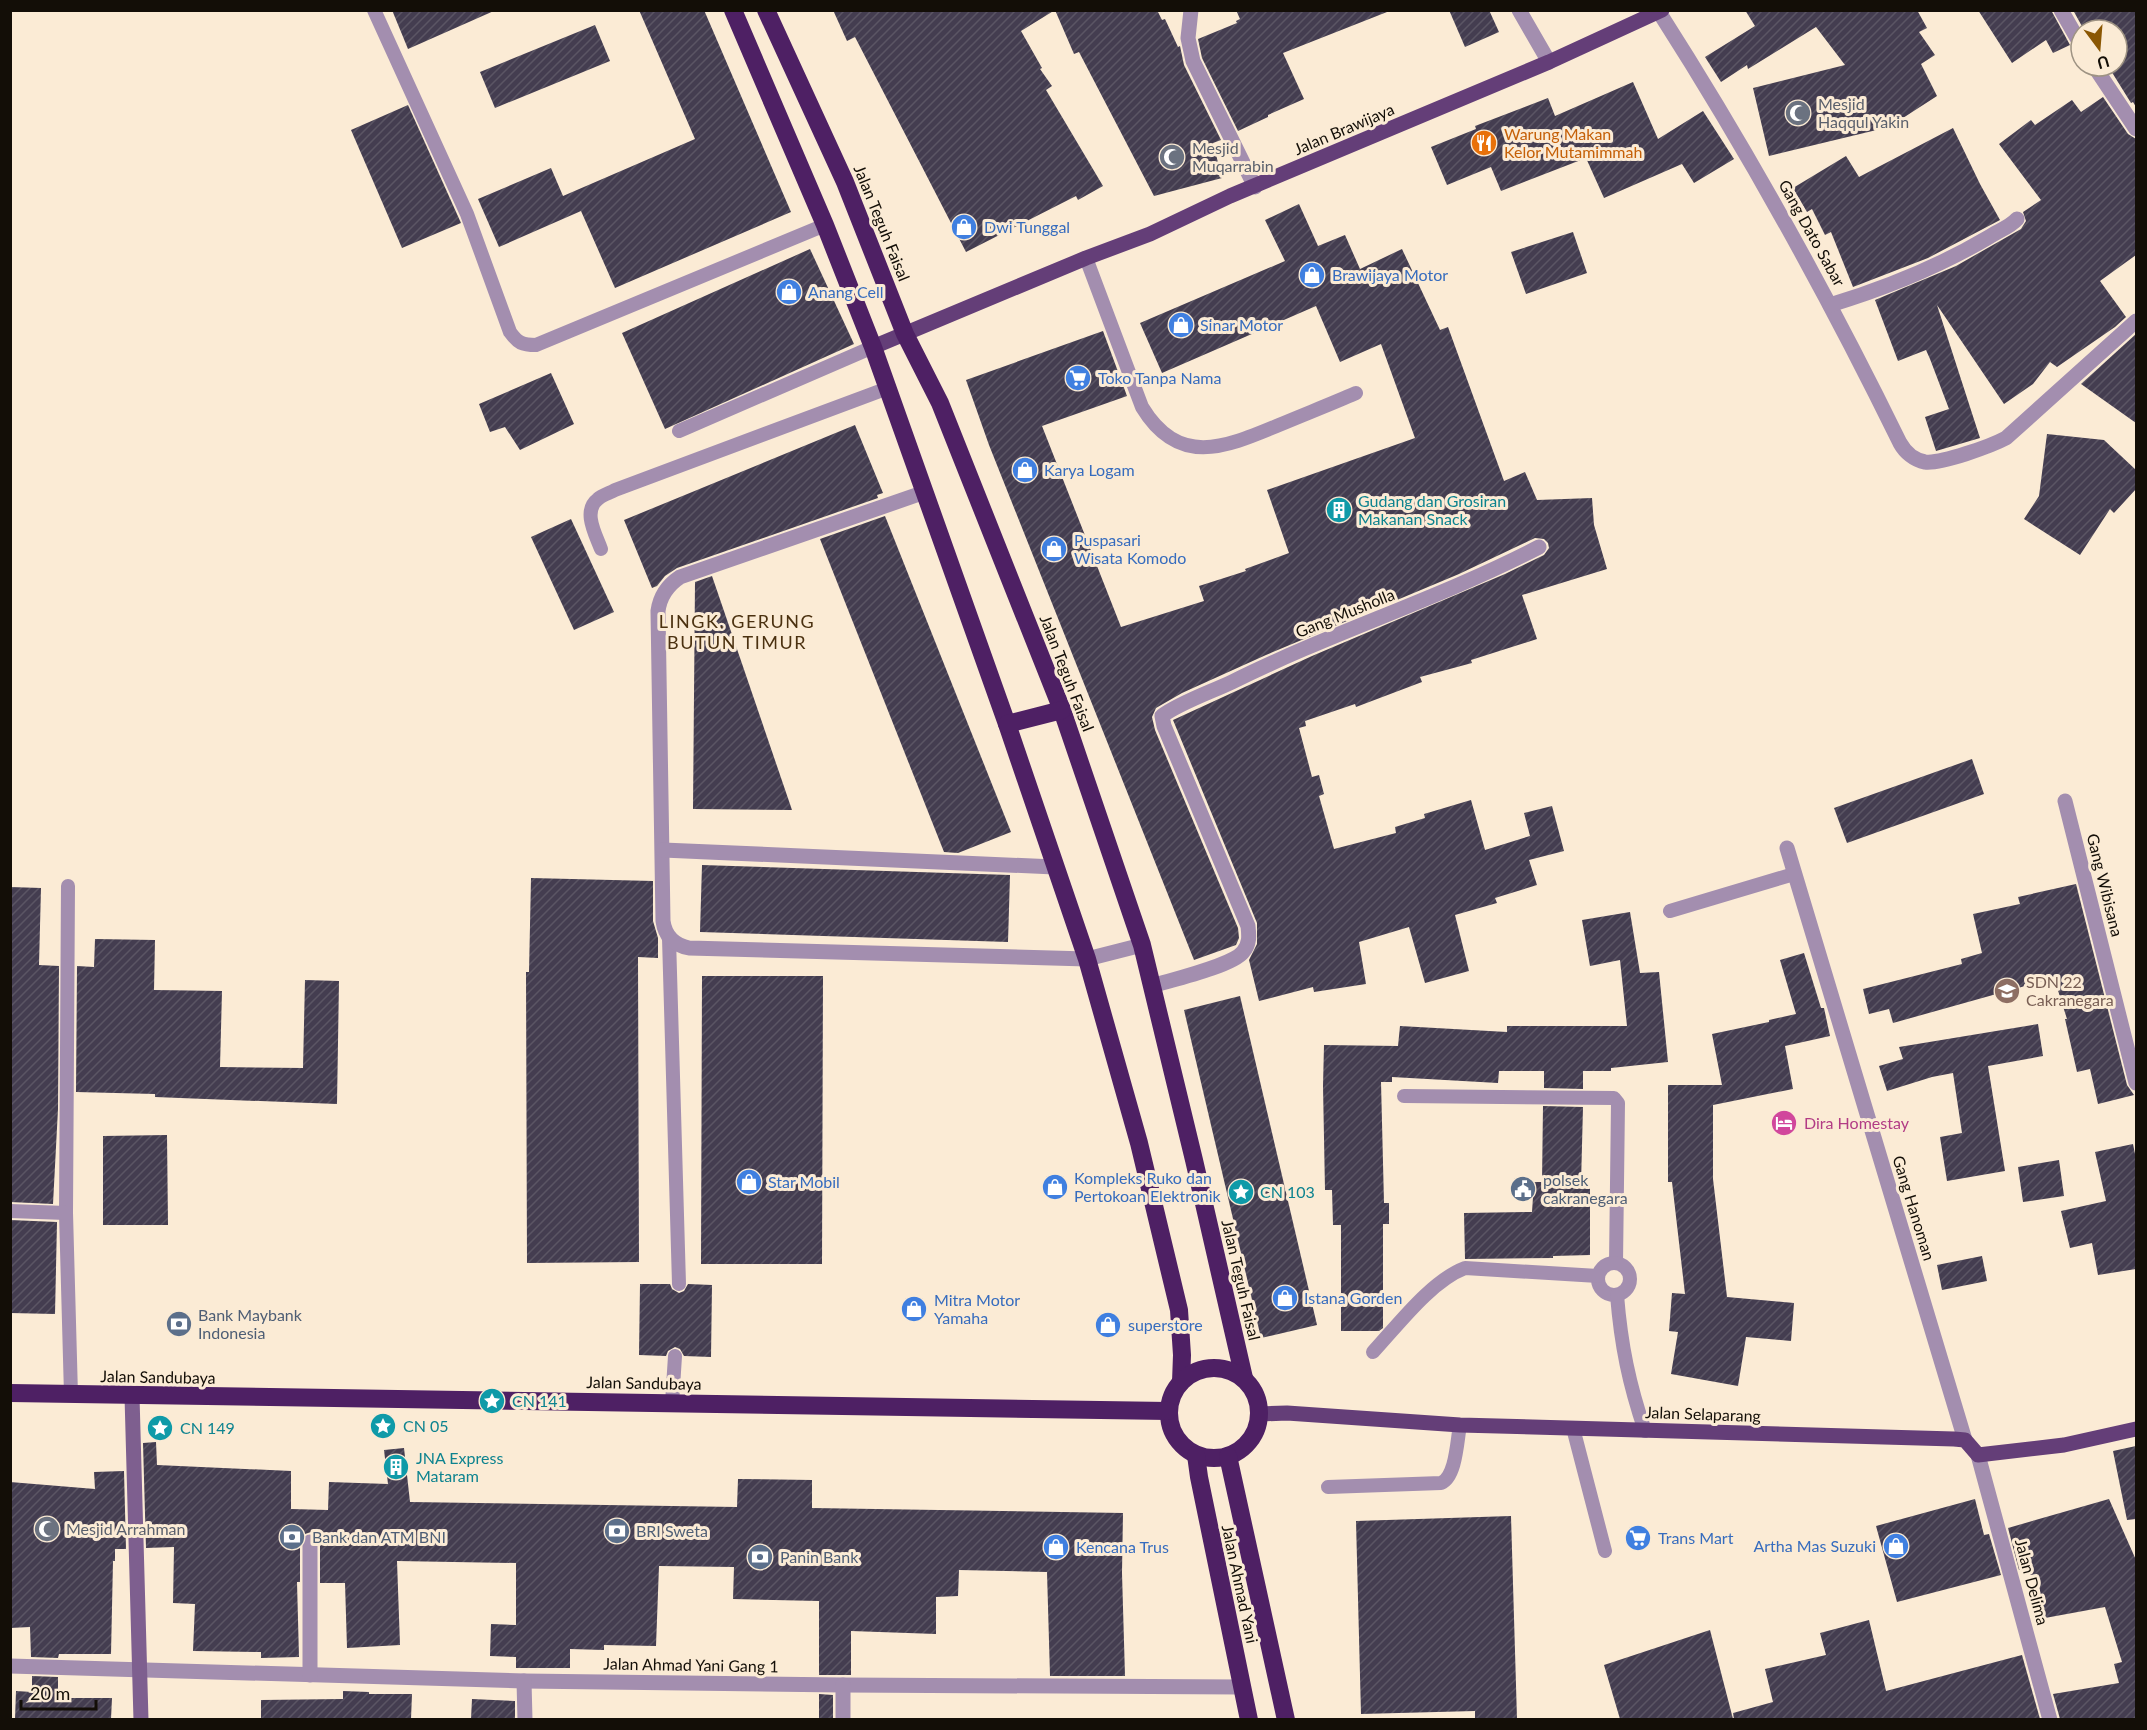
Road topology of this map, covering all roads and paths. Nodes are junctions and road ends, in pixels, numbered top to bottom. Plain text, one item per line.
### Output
1 (374, 10) edge
2 (733, 10) edge
3 (766, 10) edge
4 (1191, 10) edge
5 (1520, 10) edge
6 (2061, 10) edge
7 (1660, 11) edge
8 (2069, 24) edge
9 (1550, 62) junction
10 (2102, 78) edge
11 (2136, 129) edge
12 (1255, 187) junction
13 (2017, 219) dead end
14 (825, 225) junction
15 (1086, 258) junction
16 (1830, 304) junction
17 (2136, 321) edge
18 (905, 334) junction
19 (873, 347) junction
20 (888, 388) junction
21 (1356, 393) dead end
22 (679, 431) dead end
23 (925, 492) junction
24 (1539, 547) dead end
25 (602, 549) dead end
26 (1062, 710) junction
27 (1007, 724) junction
28 (2065, 801) dead end
29 (1787, 848) dead end
30 (663, 850) junction
31 (1055, 867) junction
32 (1794, 874) junction
33 (68, 886) dead end
34 (1670, 911) dead end
35 (669, 938) junction
36 (1142, 945) junction
37 (1087, 959) junction
38 (1152, 986) junction
39 (2136, 1083) edge
40 (1404, 1096) dead end
41 (10, 1211) edge
42 (66, 1213) junction
43 (1616, 1263) junction
44 (1598, 1276) junction
45 (679, 1284) dead end
46 (1617, 1295) junction
47 (1373, 1352) dead end
48 (675, 1356) dead end
49 (1244, 1378) junction
50 (1181, 1382) junction
51 (10, 1393) edge
52 (71, 1395) junction
53 (132, 1396) junction
54 (672, 1403) junction
55 (1168, 1411) junction
56 (1260, 1414) junction
57 (1460, 1425) junction
58 (1573, 1428) junction
59 (2136, 1430) edge
60 (1645, 1431) junction
61 (1965, 1440) junction
62 (1196, 1455) junction
63 (1978, 1455) junction
64 (1228, 1456) junction
65 (1328, 1487) dead end
66 (310, 1542) dead end
67 (1605, 1551) dead end
68 (10, 1666) edge
69 (141, 1670) junction
70 (310, 1675) junction
71 (524, 1681) junction
72 (843, 1685) junction
73 (1241, 1687) junction
74 (141, 1719) edge
75 (525, 1719) edge
76 (843, 1719) edge
77 (1248, 1719) edge
78 (1286, 1719) edge
79 (2050, 1719) edge

1 - 14 lane
2 - 14 highway
3 - 18 highway, Jalan Teguh Faisal
4 - 12 street
5 - 9 street
6 - 8 street
7 - 9 main road, Jalan Brawijaya
7 - 16 street, Gang Dato Sabar
9 - 12 main road, Jalan Brawijaya
10 - 11 street
12 - 15 main road, Jalan Brawijaya
13 - 16 street
14 - 19 highway
15 - 18 main road, Jalan Brawijaya
15 - 21 lane
16 - 17 street, Gang Dato Sabar
18 - 19 main road, Jalan Brawijaya
18 - 26 highway, Jalan Teguh Faisal
19 - 20 highway
19 - 22 lane
20 - 23 highway
20 - 25 lane
23 - 27 highway
23 - 30 street
24 - 38 street, Gang Musholla
26 - 27 highway
26 - 36 highway, Jalan Teguh Faisal
27 - 31 highway
28 - 39 street, Gang Wibisana
29 - 32 street, Gang Hanoman
30 - 31 street
30 - 35 street
31 - 37 highway
32 - 34 lane
32 - 61 street, Gang Hanoman
33 - 42 lane
35 - 37 street
35 - 45 lane
36 - 37 street
36 - 38 highway, Jalan Teguh Faisal
37 - 50 highway
38 - 49 highway, Jalan Teguh Faisal
40 - 43 lane
41 - 42 lane
42 - 52 lane
43 - 44 lane
43 - 46 lane
44 - 46 lane
44 - 47 lane
46 - 60 lane
48 - 54 lane
49 - 50 highway
49 - 56 highway
50 - 55 highway
51 - 52 highway, Jalan Sandubaya
52 - 53 highway, Jalan Sandubaya
53 - 54 highway, Jalan Sandubaya
53 - 69 street
54 - 55 highway, Jalan Sandubaya
55 - 62 highway
56 - 57 main road, Jalan Selaparang
56 - 64 highway
57 - 58 main road, Jalan Selaparang
57 - 65 lane
58 - 60 main road, Jalan Selaparang
58 - 67 lane
59 - 63 main road
60 - 61 main road, Jalan Selaparang
61 - 63 main road
62 - 64 highway
62 - 73 highway, Jalan Ahmad Yani
63 - 79 street, Jalan Delima
64 - 78 highway
66 - 70 street
68 - 69 street, Jalan Ahmad Yani Gang 1
69 - 70 street, Jalan Ahmad Yani Gang 1
69 - 74 street
70 - 71 street, Jalan Ahmad Yani Gang 1
71 - 72 street, Jalan Ahmad Yani Gang 1
71 - 75 street
72 - 73 street, Jalan Ahmad Yani Gang 1
72 - 76 street
73 - 77 highway, Jalan Ahmad Yani

